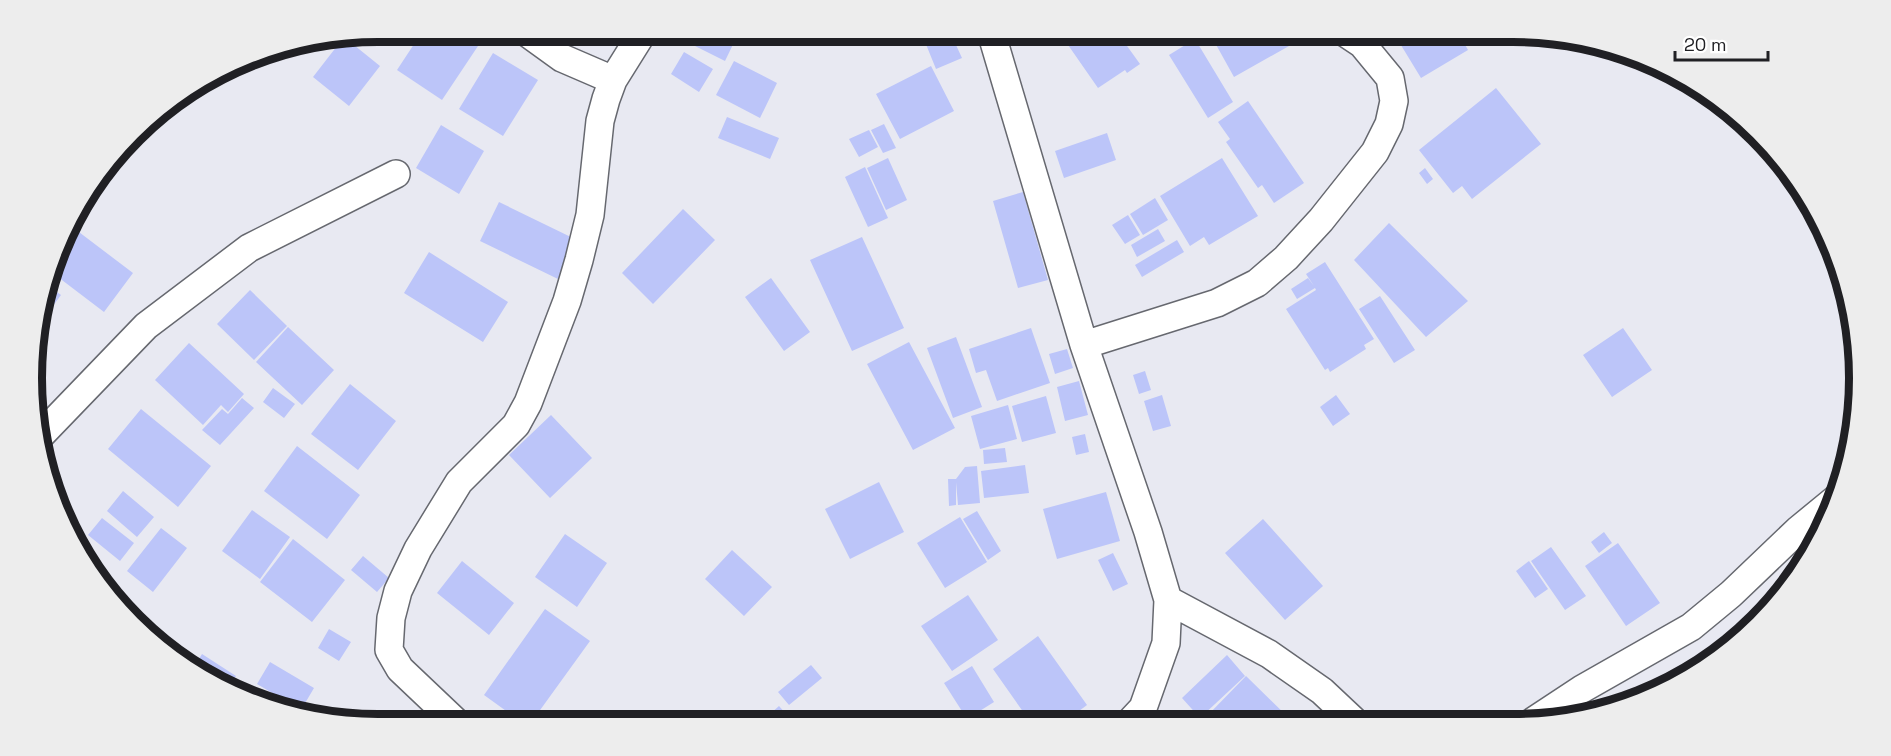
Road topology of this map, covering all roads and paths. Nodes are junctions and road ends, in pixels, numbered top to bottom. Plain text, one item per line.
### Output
1 (540, 42) edge
2 (637, 42) edge
3 (995, 42) edge
4 (1359, 42) edge
5 (613, 80) junction
6 (396, 174) dead end
7 (1084, 345) junction
8 (46, 430) edge
9 (1821, 511) edge
10 (1168, 600) junction
11 (1547, 712) edge
12 (447, 714) edge
13 (1137, 714) edge
14 (1346, 714) edge

1 - 5 street
2 - 5 street
3 - 7 street
4 - 7 street
5 - 12 street
6 - 8 street
7 - 10 street
9 - 11 street
10 - 13 street
10 - 14 street

